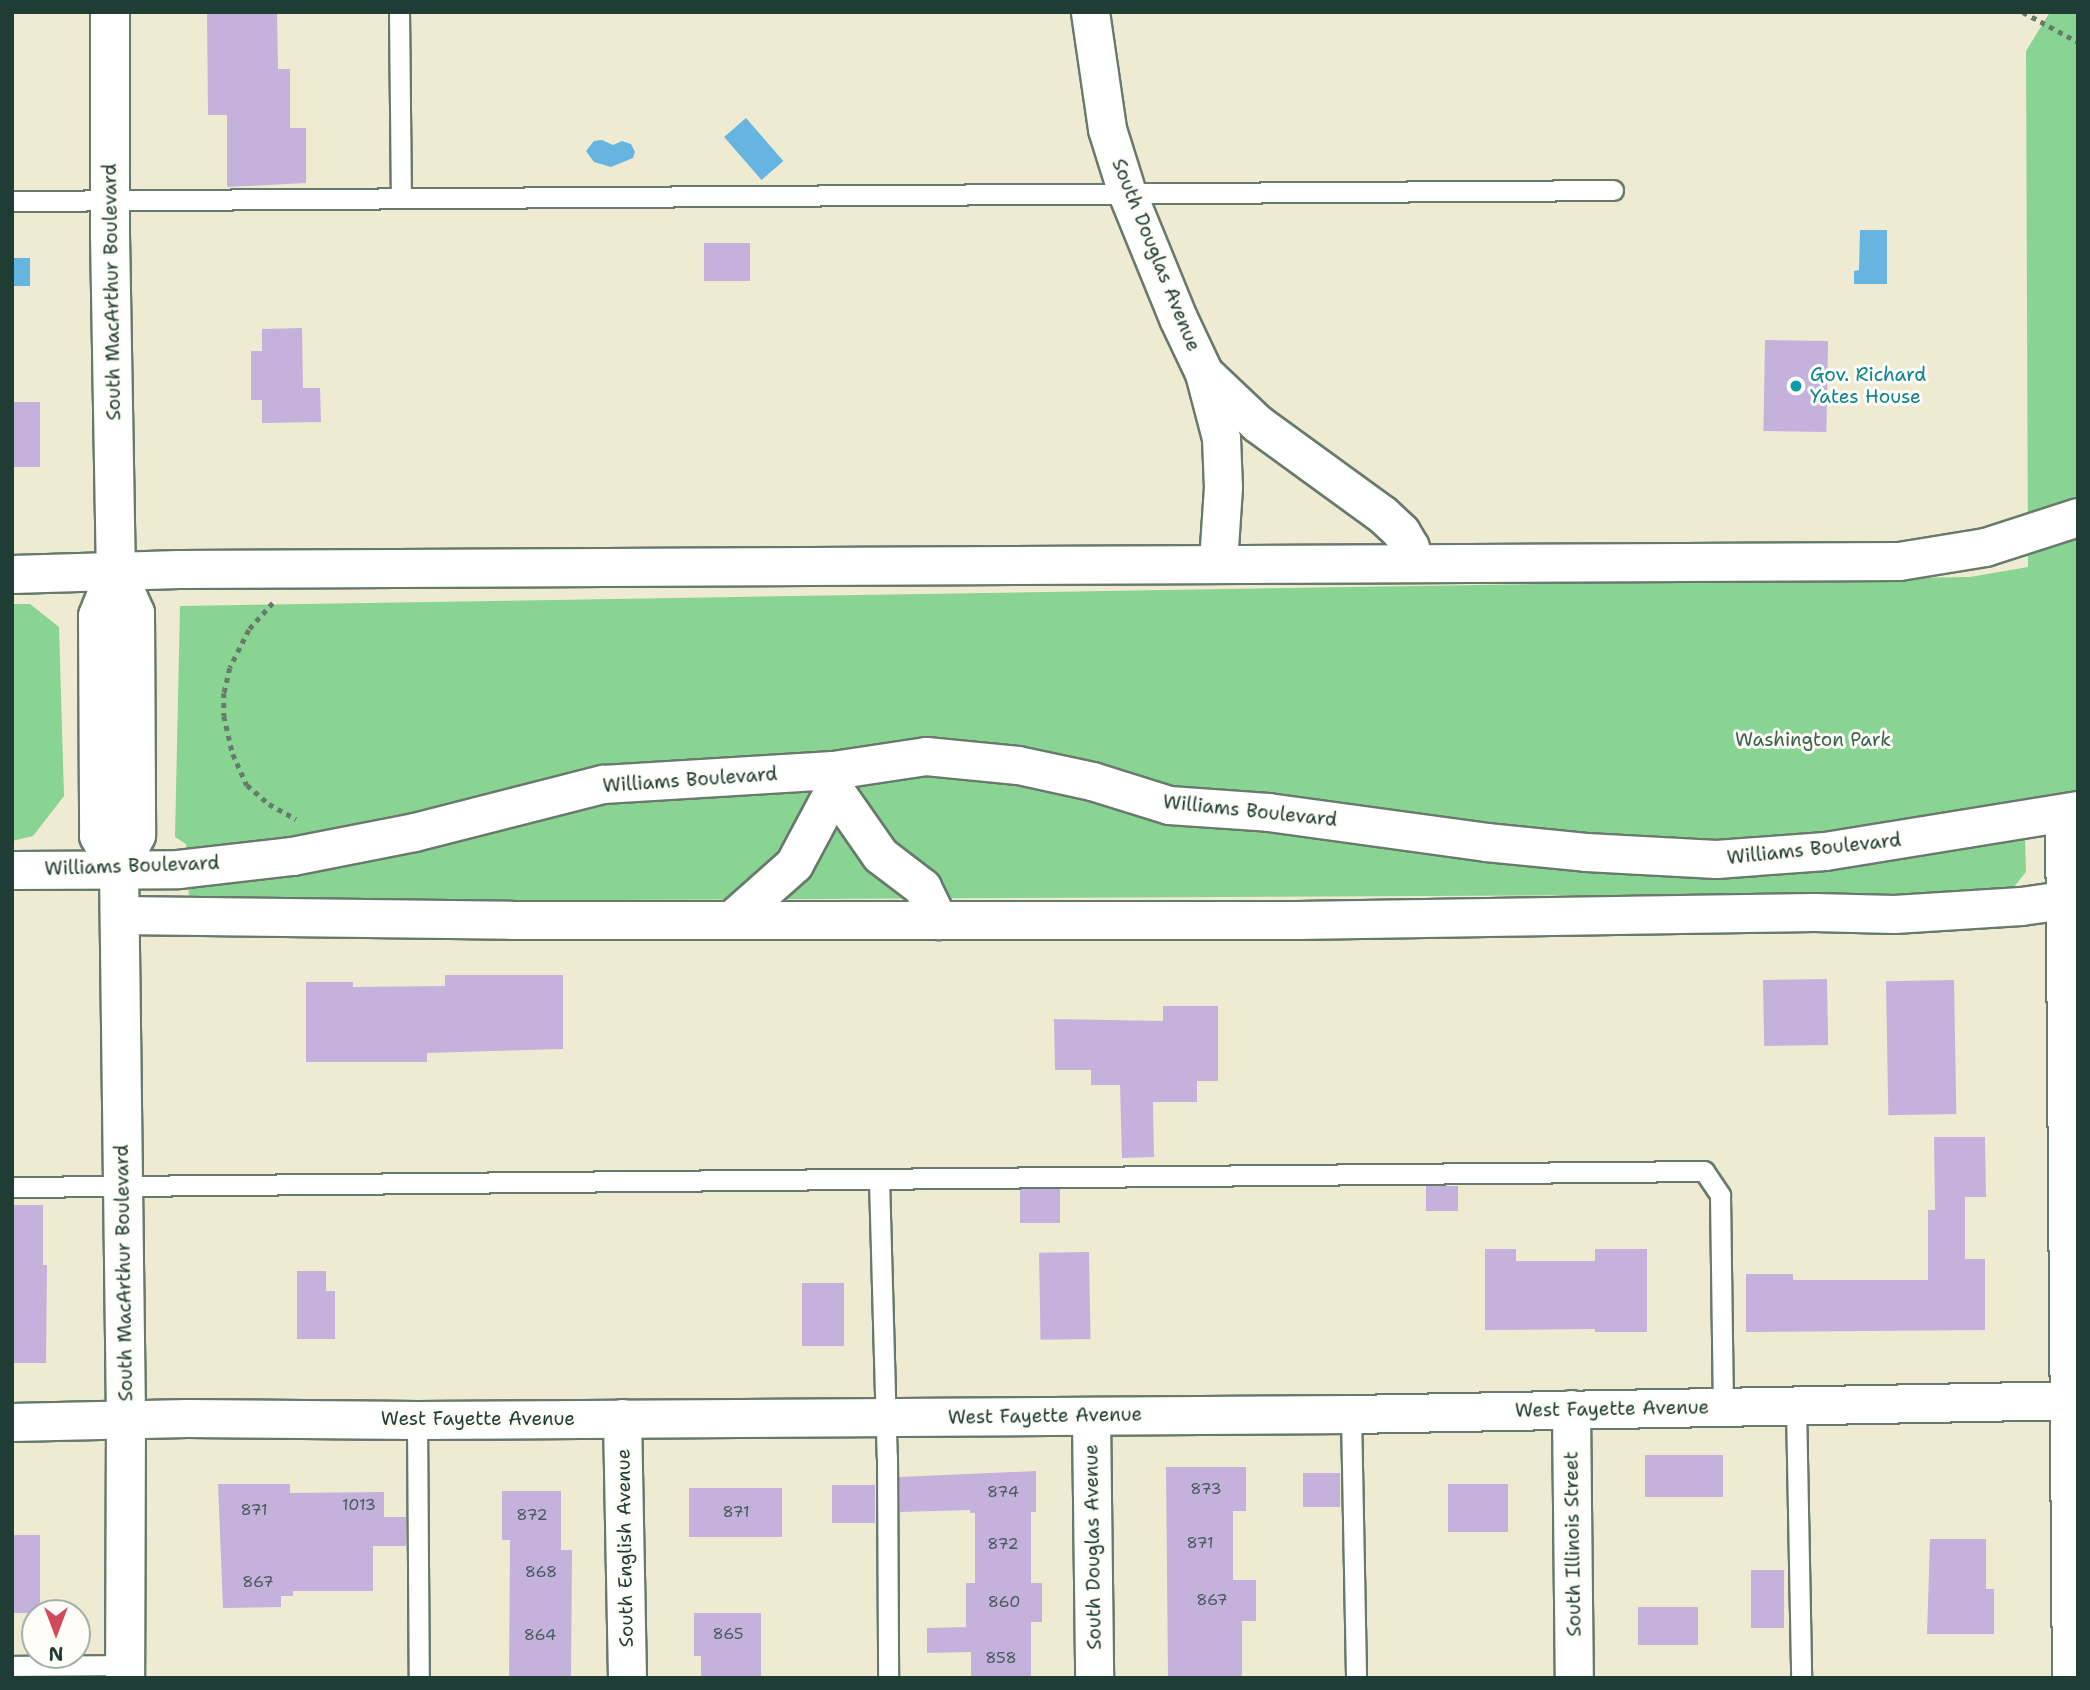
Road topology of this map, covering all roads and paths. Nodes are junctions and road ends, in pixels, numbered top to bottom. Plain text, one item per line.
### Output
1 (110, 12) edge
2 (399, 12) edge
3 (1090, 12) edge
4 (2023, 12) edge
5 (2078, 42) edge
6 (1613, 190) dead end
7 (1127, 193) junction
8 (401, 198) junction
9 (110, 200) junction
10 (12, 201) edge
11 (1204, 373) junction
12 (2078, 517) edge
13 (1409, 561) junction
14 (1217, 562) junction
15 (116, 571) junction
16 (12, 574) edge
17 (276, 600) dead end
18 (834, 779) junction
19 (2071, 812) edge
20 (302, 820) dead end
21 (119, 869) junction
22 (12, 870) edge
23 (2063, 900) junction
24 (119, 915) junction
25 (731, 920) junction
26 (938, 920) junction
27 (879, 1179) junction
28 (122, 1186) junction
29 (12, 1187) edge
30 (2074, 1400) edge
31 (1796, 1406) junction
32 (1723, 1408) junction
33 (1571, 1409) junction
34 (1351, 1413) junction
35 (1091, 1416) junction
36 (886, 1417) junction
37 (622, 1418) junction
38 (126, 1420) junction
39 (416, 1420) junction
40 (12, 1422) edge
41 (12, 1666) edge
42 (125, 1671) edge
43 (419, 1678) edge
44 (627, 1678) edge
45 (888, 1678) edge
46 (1094, 1678) edge
47 (1356, 1678) edge
48 (1574, 1678) edge
49 (1801, 1678) edge
50 (2071, 1678) edge

1 - 9 main road, South MacArthur Boulevard
2 - 8 lane
3 - 7 street, South Douglas Avenue
4 - 5 path
6 - 7 lane
7 - 8 lane
7 - 11 street, South Douglas Avenue
8 - 9 lane
9 - 10 lane
9 - 15 main road, South MacArthur Boulevard
11 - 13 street, South Douglas Avenue
11 - 14 street, South Douglas Avenue
12 - 13 street
13 - 14 street
14 - 15 street
15 - 16 street
15 - 21 main road, South MacArthur Boulevard
17 - 20 path
18 - 19 street, Williams Boulevard
18 - 21 street, Williams Boulevard
18 - 25 street
18 - 26 street
19 - 23 street
21 - 22 street, Williams Boulevard
21 - 24 main road, South MacArthur Boulevard
23 - 26 street
23 - 30 street
24 - 25 street
24 - 28 main road, South MacArthur Boulevard
25 - 26 street
27 - 28 lane
27 - 32 lane
27 - 36 lane
28 - 29 lane
28 - 38 main road, South MacArthur Boulevard
30 - 31 street, West Fayette Avenue
30 - 50 street
31 - 32 street, West Fayette Avenue
31 - 49 lane
32 - 33 street, West Fayette Avenue
33 - 34 street, West Fayette Avenue
33 - 48 street, South Illinois Street
34 - 35 street, West Fayette Avenue
34 - 47 lane
35 - 36 street, West Fayette Avenue
35 - 46 street, South Douglas Avenue
36 - 37 street, West Fayette Avenue
36 - 45 lane
37 - 39 street, West Fayette Avenue
37 - 44 street, South English Avenue
38 - 39 street, West Fayette Avenue
38 - 40 street, West Fayette Avenue
38 - 42 main road, South MacArthur Boulevard
39 - 43 lane
41 - 42 lane

